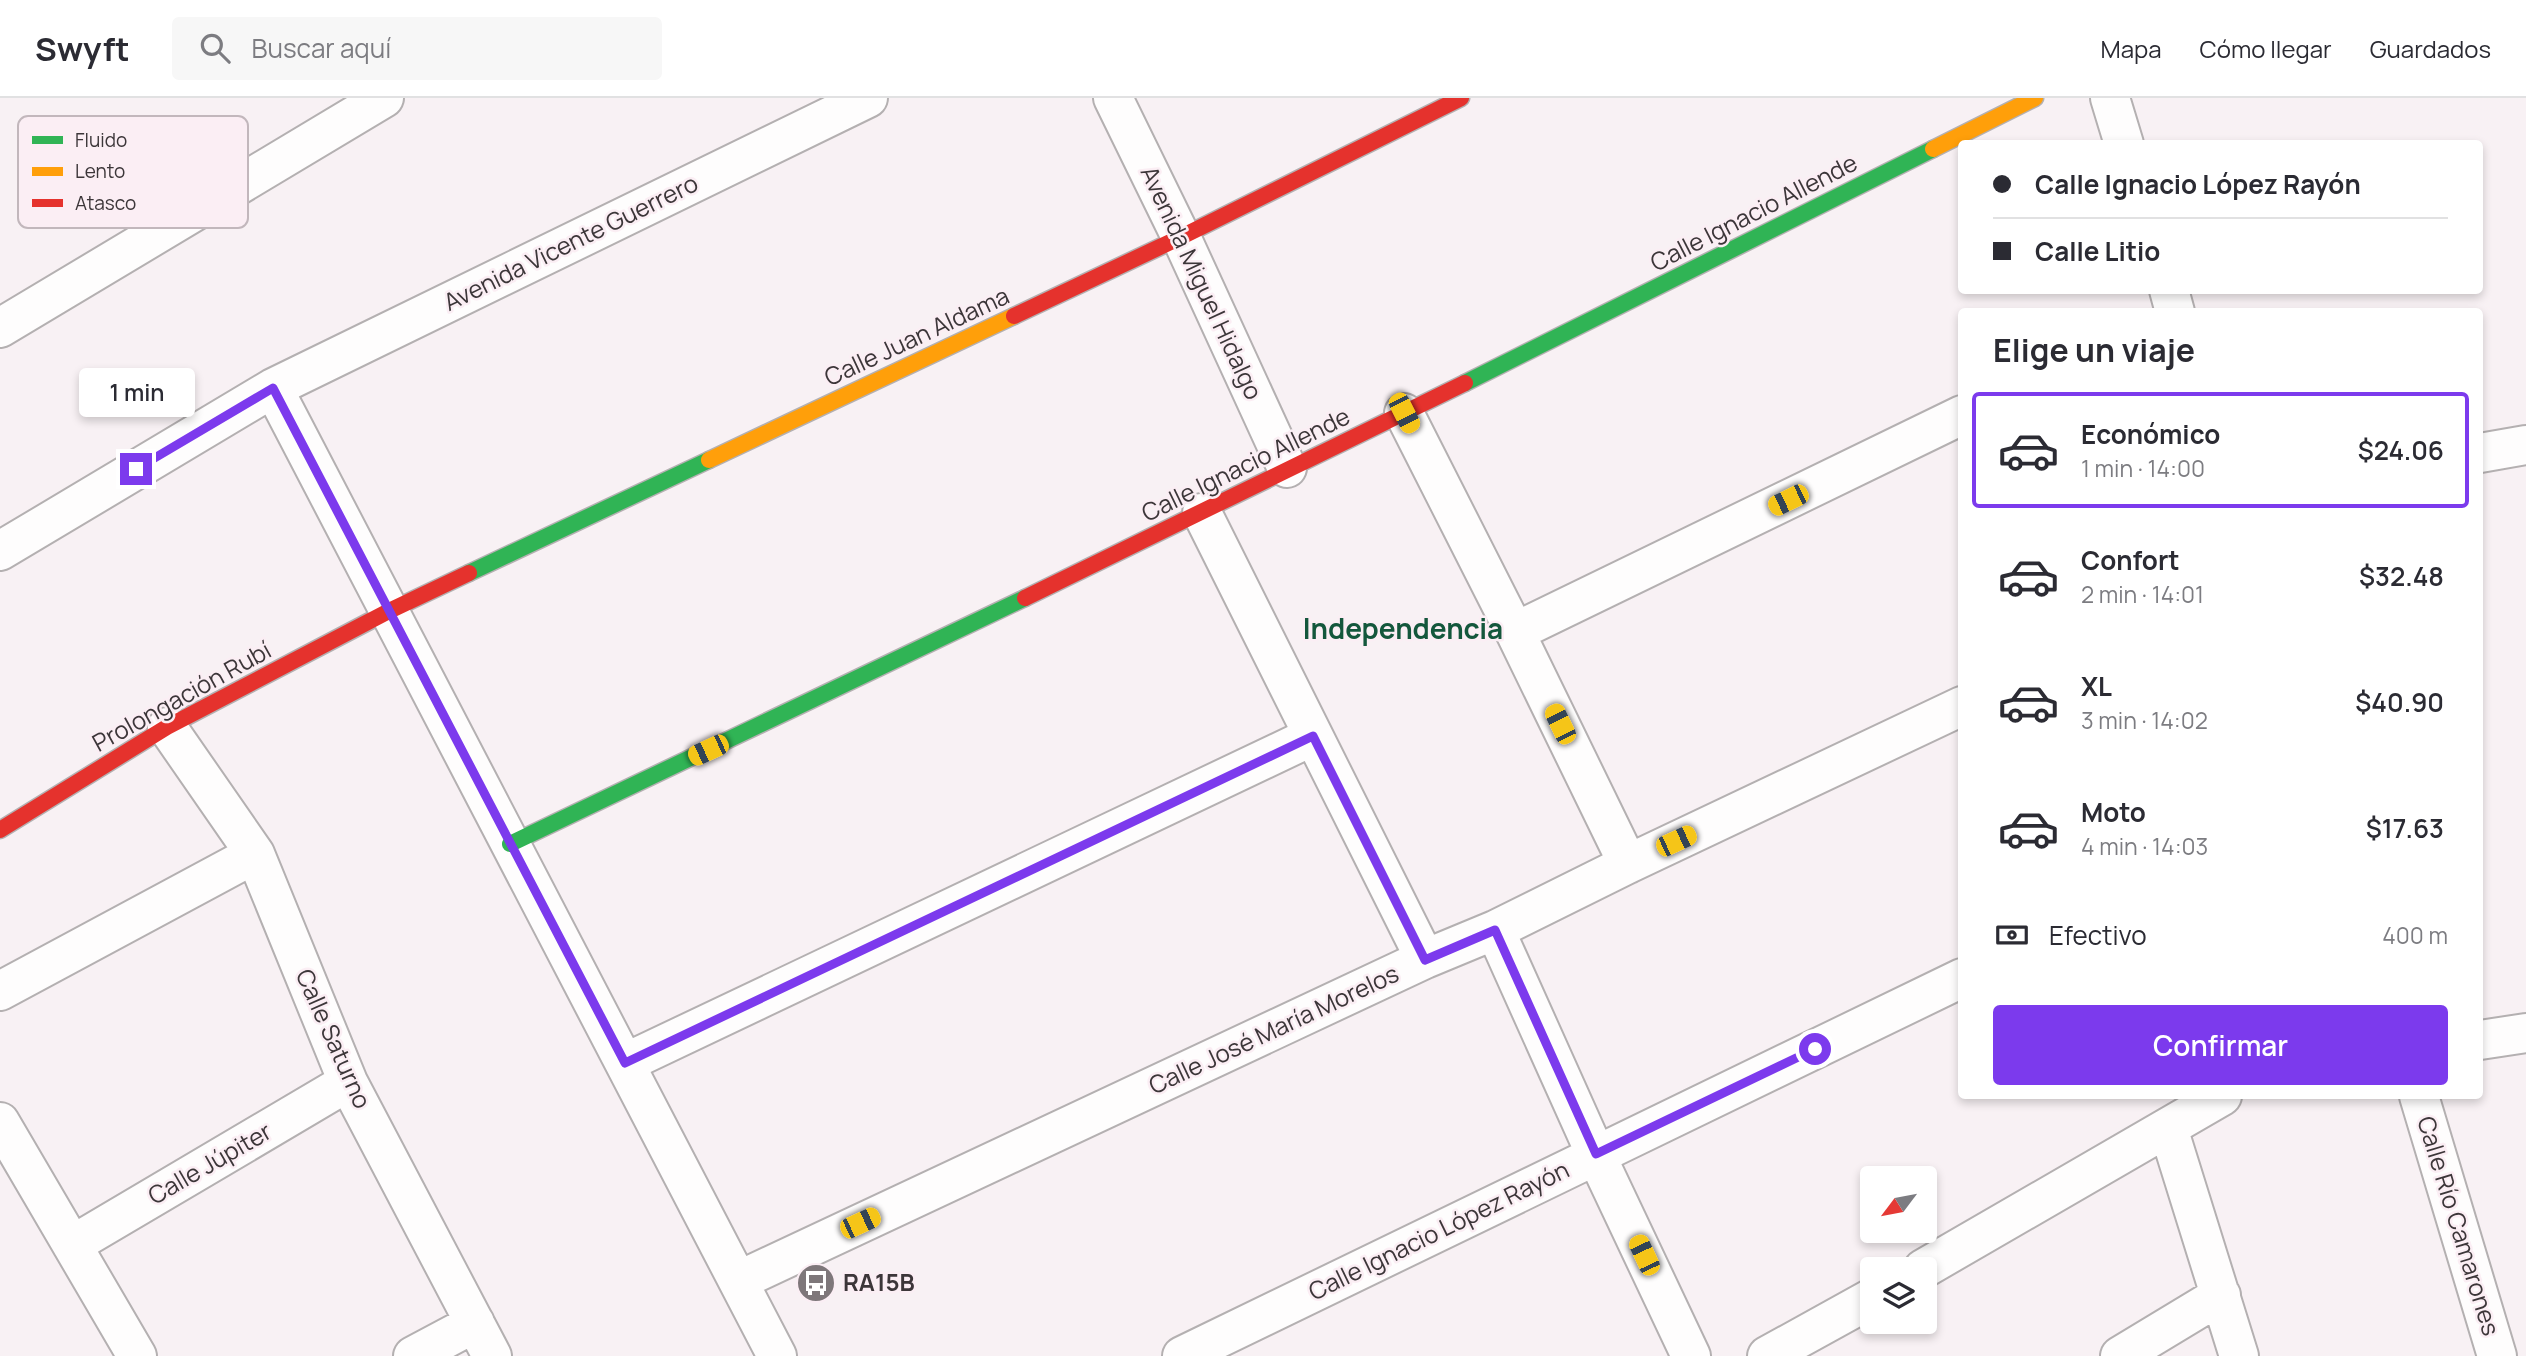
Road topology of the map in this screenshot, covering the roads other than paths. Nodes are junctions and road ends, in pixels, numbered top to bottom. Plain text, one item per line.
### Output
1 (384, 98) edge
2 (868, 98) edge
3 (1113, 98) edge
4 (1461, 98) edge
5 (2035, 98) edge
6 (2109, 98) edge
7 (2122, 140) edge
8 (248, 179) edge
9 (167, 228) edge
10 (1181, 237) junction
11 (0, 328) edge
12 (273, 388) junction
13 (1404, 413) junction
14 (1958, 417) edge
15 (2526, 445) edge
16 (2483, 452) edge
17 (1287, 468) junction
18 (1202, 513) junction
19 (0, 551) edge
20 (389, 611) junction
21 (1515, 632) junction
22 (1958, 708) edge
23 (167, 727) junction
24 (1313, 736) junction
25 (0, 830) edge
26 (510, 844) junction
27 (255, 854) junction
28 (1628, 864) junction
29 (1495, 930) junction
30 (1425, 960) junction
31 (1958, 980) edge
32 (0, 990) edge
33 (2526, 1033) edge
34 (2483, 1040) edge
35 (625, 1063) junction
36 (348, 1082) junction
37 (2217, 1099) edge
38 (2420, 1099) edge
39 (0, 1122) edge
40 (2168, 1128) junction
41 (1596, 1154) junction
42 (72, 1245) junction
43 (1937, 1261) edge
44 (738, 1281) junction
45 (2221, 1295) junction
46 (1860, 1305) edge
47 (475, 1323) junction
48 (136, 1356) edge
49 (413, 1356) edge
50 (492, 1356) edge
51 (777, 1356) edge
52 (1182, 1356) edge
53 (1691, 1356) edge
54 (1767, 1356) edge
55 (2120, 1356) edge
56 (2239, 1356) edge
57 (2497, 1356) edge

1 - 8 street
2 - 12 street, Avenida Vicente Guerrero
3 - 10 street, Avenida Miguel Hidalgo
4 - 10 street, Calle Juan Aldama
5 - 13 street, Calle Ignacio Allende
6 - 7 street
9 - 11 street
10 - 17 street, Avenida Miguel Hidalgo
10 - 20 street, Calle Juan Aldama
12 - 19 street, Avenida Vicente Guerrero
12 - 20 street
13 - 17 street, Calle Ignacio Allende
13 - 21 street
14 - 21 street
15 - 16 street
17 - 18 street, Calle Ignacio Allende
18 - 24 street
18 - 26 street, Calle Ignacio Allende
20 - 23 street, Prolongación Rubí
20 - 26 street
21 - 28 street
22 - 28 street, Calle José María Morelos
23 - 25 street, Prolongación Rubí
23 - 27 street, Calle Saturno
24 - 30 street
24 - 35 street
26 - 35 street
27 - 32 street
27 - 36 street, Calle Saturno
28 - 29 street, Calle José María Morelos
29 - 30 street, Calle José María Morelos
29 - 41 street
30 - 44 street, Calle José María Morelos
31 - 41 street, Calle Ignacio López Rayón
33 - 34 street
35 - 44 street
36 - 42 street, Calle Júpiter
36 - 47 street, Calle Saturno
37 - 40 street
38 - 57 street, Calle Río Camarones
39 - 42 street
40 - 43 street
40 - 45 street
41 - 52 street, Calle Ignacio López Rayón
41 - 53 street
42 - 48 street
44 - 51 street
45 - 55 street
45 - 56 street
46 - 54 street
47 - 49 street
47 - 50 street, Calle Saturno

